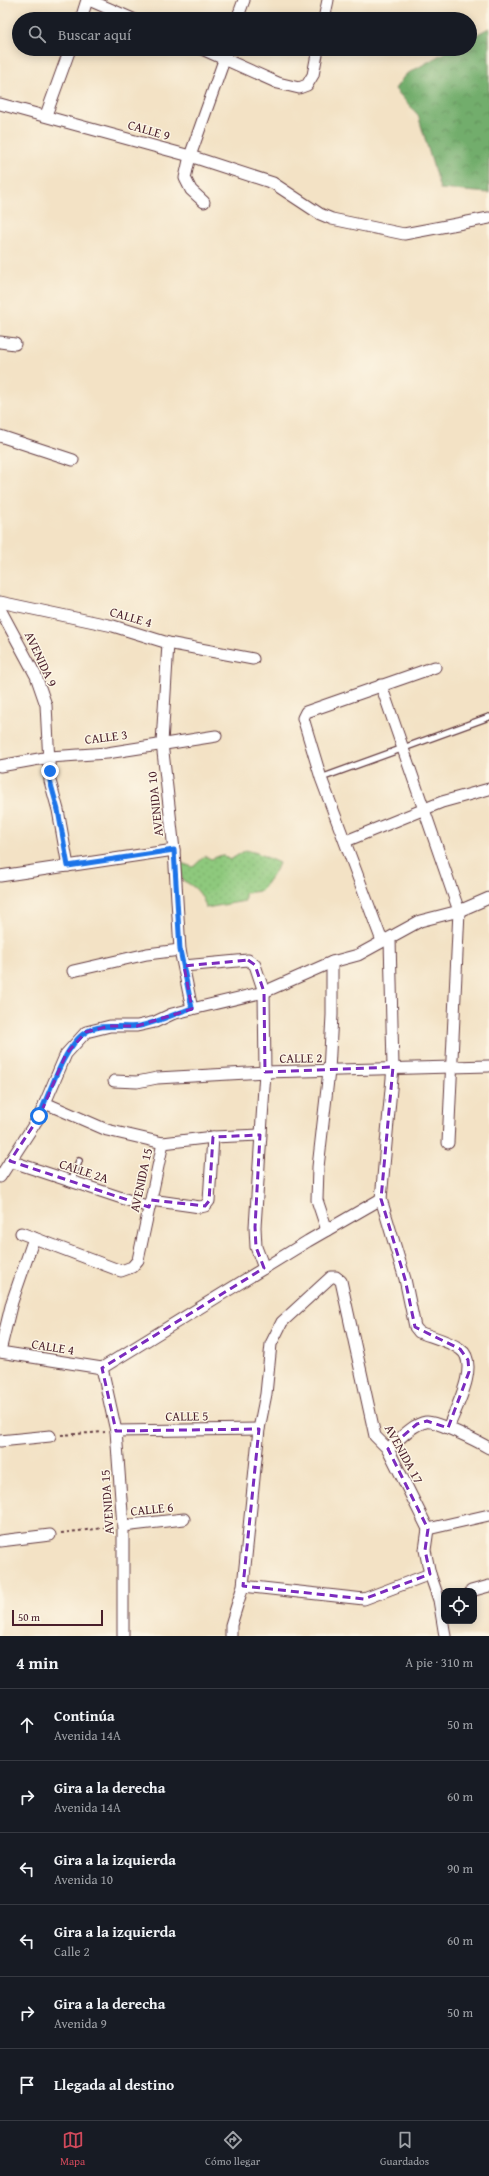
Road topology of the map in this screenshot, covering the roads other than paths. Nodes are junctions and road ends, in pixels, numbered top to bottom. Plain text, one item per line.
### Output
1 (88, 0) edge
2 (244, 0) edge
3 (328, 0) edge
4 (83, 12) edge
5 (116, 12) edge
6 (240, 12) edge
7 (325, 12) edge
8 (67, 56) edge
9 (225, 56) edge
10 (230, 56) edge
11 (317, 56) edge
12 (0, 104) edge
13 (46, 115) junction
14 (190, 156) junction
15 (204, 202) dead end
16 (489, 218) edge
17 (0, 342) edge
18 (15, 344) dead end
19 (0, 436) edge
20 (73, 460) dead end
21 (0, 602) edge
22 (0, 608) edge
23 (168, 643) junction
24 (254, 659) dead end
25 (435, 667) dead end
26 (381, 685) junction
27 (489, 717) edge
28 (216, 736) dead end
29 (162, 743) junction
30 (404, 749) junction
31 (50, 757) junction
32 (0, 766) edge
33 (321, 778) junction
34 (489, 788) edge
35 (425, 810) junction
36 (346, 841) junction
37 (174, 850) junction
38 (68, 866) junction
39 (0, 876) edge
40 (489, 898) edge
41 (459, 911) junction
42 (386, 940) junction
43 (180, 950) junction
44 (332, 962) junction
45 (184, 966) junction
46 (73, 971) dead end
47 (264, 992) junction
48 (192, 1008) junction
49 (452, 1065) junction
50 (489, 1066) edge
51 (393, 1067) junction
52 (329, 1071) junction
53 (265, 1072) junction
54 (114, 1081) dead end
55 (45, 1103) junction
56 (260, 1136) junction
57 (213, 1137) junction
58 (163, 1143) junction
59 (448, 1144) dead end
60 (10, 1161) junction
61 (79, 1161) dead end
62 (0, 1177) edge
63 (71, 1182) junction
64 (381, 1199) junction
65 (150, 1204) junction
66 (327, 1230) junction
67 (22, 1233) dead end
68 (34, 1238) junction
69 (264, 1268) junction
70 (0, 1352) edge
71 (102, 1368) junction
72 (448, 1428) junction
73 (259, 1429) junction
74 (116, 1431) junction
75 (50, 1436) road end
76 (0, 1441) edge
77 (489, 1448) edge
78 (388, 1449) junction
79 (489, 1515) edge
80 (184, 1520) dead end
81 (123, 1526) junction
82 (428, 1529) junction
83 (50, 1535) road end
84 (0, 1541) edge
85 (430, 1574) junction
86 (243, 1586) junction
87 (489, 1586) edge
88 (477, 1589) edge
89 (441, 1597) edge
90 (444, 1624) edge
91 (123, 1636) edge
92 (231, 1636) edge
93 (445, 1636) edge

1 - 4 street
1 - 5 street
2 - 6 street
3 - 7 street
8 - 13 street
9 - 14 street
10 - 11 street
12 - 13 street, CALLE 9
13 - 14 street, CALLE 9
14 - 15 street
14 - 16 street, CALLE 9
17 - 18 street
19 - 20 street
21 - 23 street, CALLE 4
22 - 31 street, AVENIDA 9
23 - 24 street, CALLE 4
23 - 29 street, AVENIDA 10
25 - 26 street
26 - 30 street
26 - 33 street
27 - 30 lane
28 - 29 street, CALLE 3
29 - 31 street, CALLE 3
29 - 37 street, AVENIDA 10
30 - 33 lane
30 - 35 street
31 - 32 street, CALLE 3
31 - 38 street, AVENIDA 9
33 - 36 street
34 - 35 street
35 - 36 street
35 - 41 street
36 - 42 street
37 - 38 street
37 - 43 street, AVENIDA 10
38 - 39 street
40 - 41 street
41 - 42 street
41 - 49 street
42 - 44 street
42 - 51 street
43 - 45 street, AVENIDA 10
43 - 46 street
44 - 47 street
44 - 52 street
45 - 47 street
45 - 48 street, AVENIDA 10
47 - 48 street
47 - 53 street
48 - 55 street
49 - 50 street, CALLE 2
49 - 51 street, CALLE 2
49 - 59 street
51 - 52 street, CALLE 2
51 - 64 street
52 - 53 street, CALLE 2
52 - 66 street
53 - 54 street, CALLE 2
53 - 56 street
55 - 58 street
55 - 60 street
56 - 57 street
56 - 69 street
57 - 58 street
57 - 65 street, CALLE 2A
58 - 65 street, AVENIDA 15
60 - 62 street
60 - 63 street, CALLE 2A
61 - 63 lane
63 - 65 street, CALLE 2A
64 - 66 street
64 - 72 street
65 - 68 street, AVENIDA 15
66 - 69 street
67 - 68 street
68 - 70 street
69 - 71 street
70 - 71 street, CALLE 4
71 - 74 street, AVENIDA 15
72 - 77 street
72 - 78 street
73 - 74 street, CALLE 5
73 - 78 street, AVENIDA 17
73 - 86 street
74 - 81 street, AVENIDA 15
75 - 76 street
78 - 82 street, AVENIDA 17
79 - 82 street
80 - 81 street, CALLE 6
81 - 91 street, AVENIDA 15
82 - 85 street
83 - 84 street
85 - 86 street
85 - 89 street
86 - 92 street
87 - 88 street
90 - 93 street

